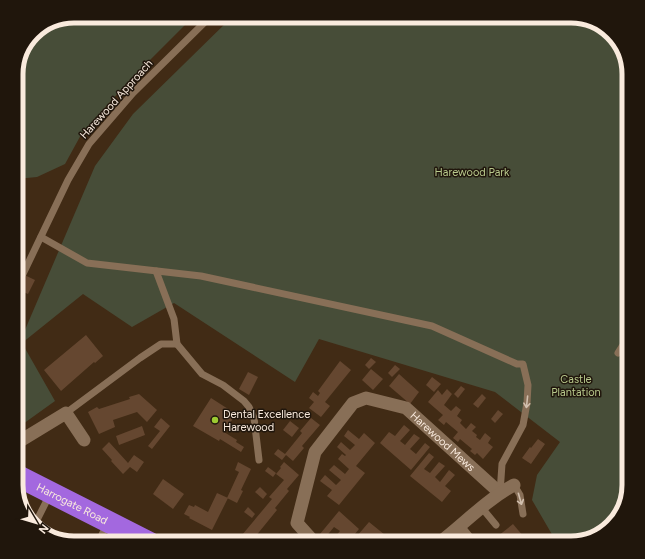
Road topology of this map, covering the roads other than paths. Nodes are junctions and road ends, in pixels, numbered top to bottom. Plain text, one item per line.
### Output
1 (204, 23) edge
2 (41, 237) junction
3 (156, 271) junction
4 (23, 274) dead end
5 (176, 344) junction
6 (622, 347) edge
7 (618, 353) dead end
8 (66, 413) junction
9 (23, 439) edge
10 (84, 440) dead end
11 (259, 460) dead end
12 (23, 478) edge
13 (514, 485) joint
14 (51, 492) junction
15 (500, 492) junction
16 (482, 508) junction
17 (523, 514) dead end
18 (37, 520) edge
19 (496, 525) dead end
20 (459, 528) junction
21 (125, 536) edge
22 (309, 536) edge
23 (448, 536) edge
24 (465, 536) edge

1 - 2 lane, Harewood Approach
2 - 3 lane
2 - 4 lane, Harewood Approach
3 - 5 lane
3 -> 15 lane
5 - 8 lane
5 - 11 lane
6 - 7 lane
8 - 9 street
8 - 10 street
12 - 14 highway, Harrogate Road
13 - 15 street
13 -> 17 lane
14 - 18 lane
14 - 21 highway, Harrogate Road
15 - 16 street
15 - 22 street, Harewood Mews
16 - 19 lane
16 - 20 street
20 - 23 street
20 - 24 street

